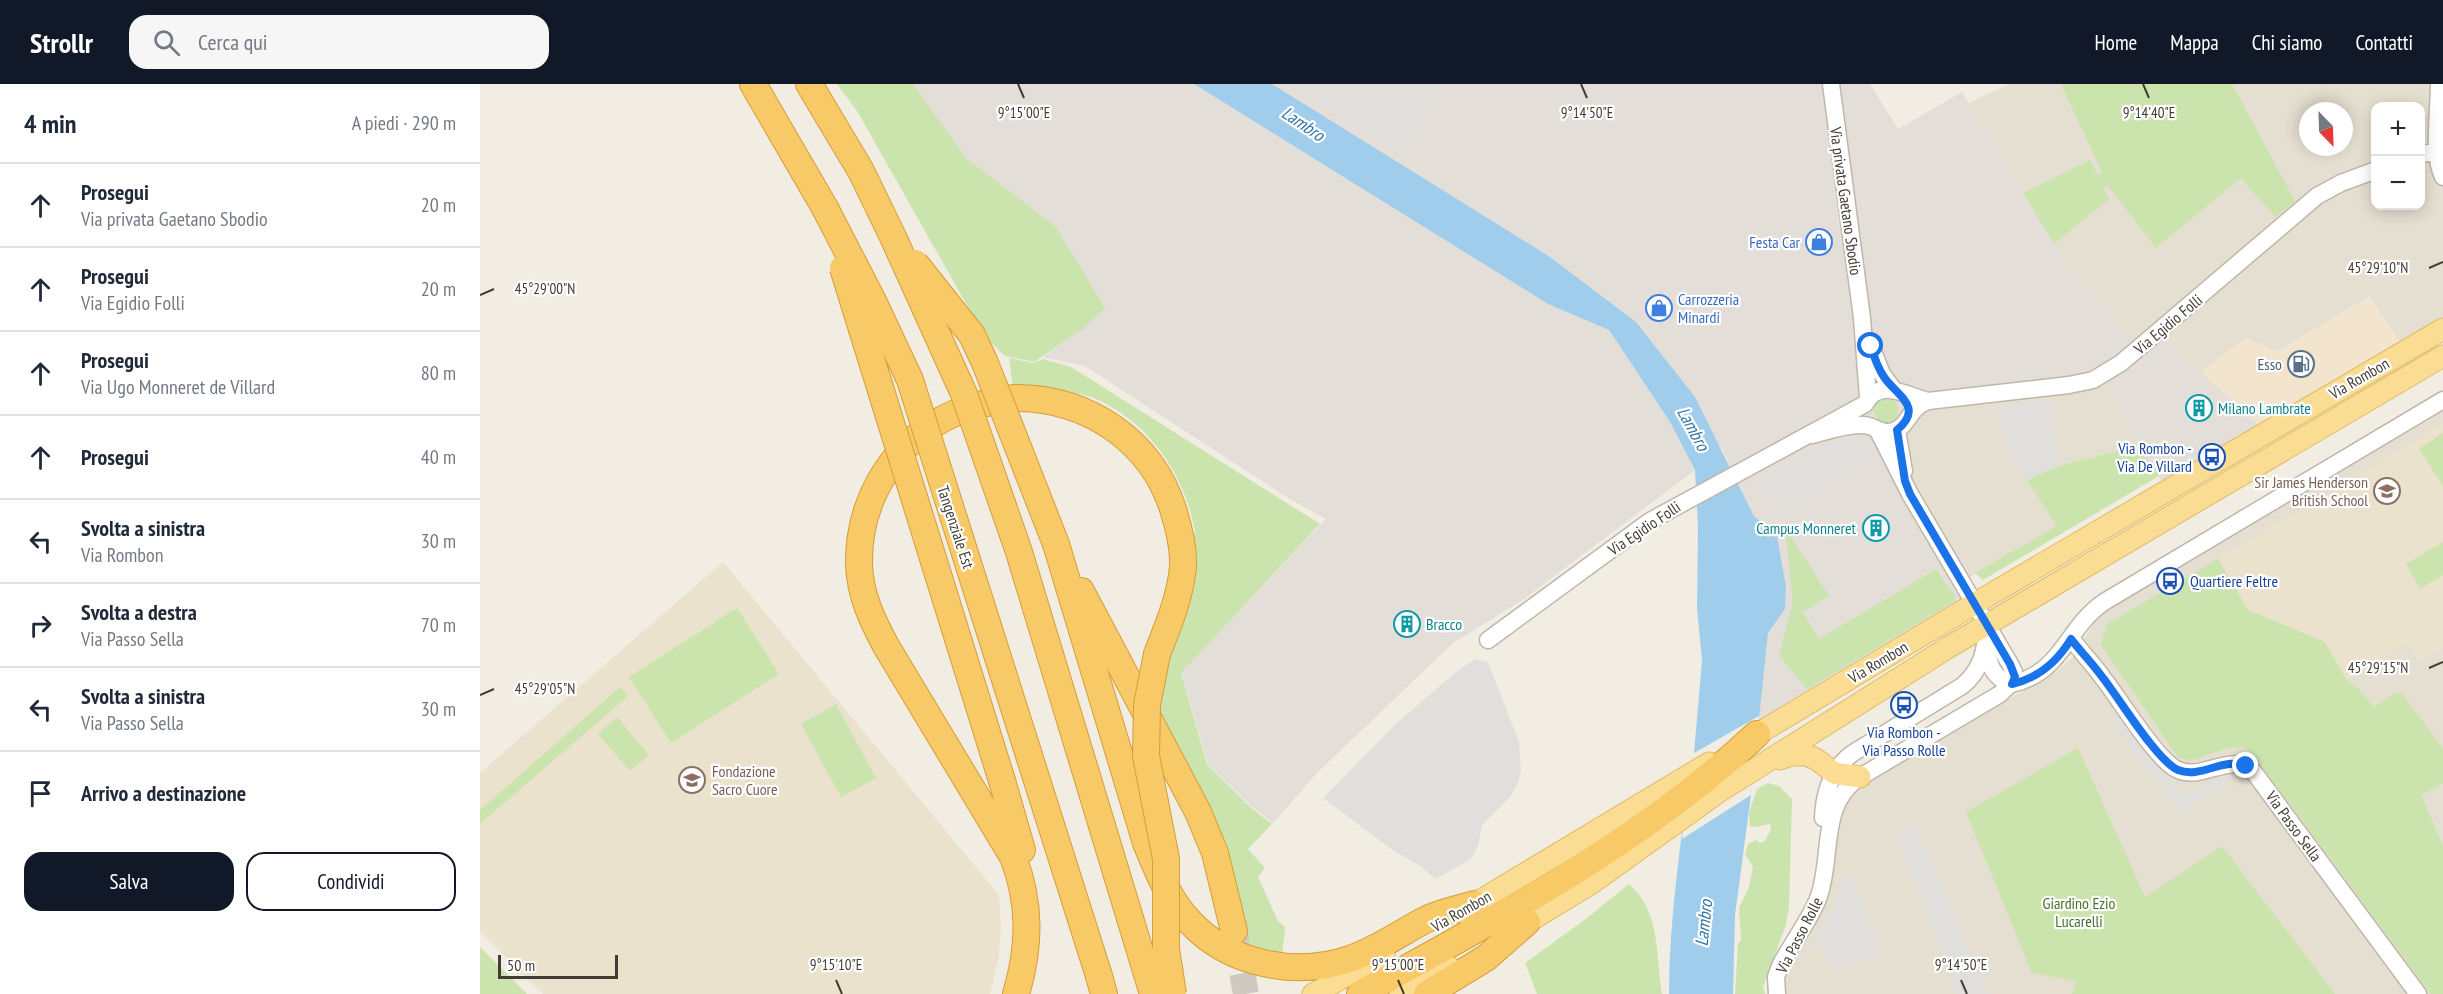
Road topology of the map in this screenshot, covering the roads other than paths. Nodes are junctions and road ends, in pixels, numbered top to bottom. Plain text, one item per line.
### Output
1 (753, 84) edge
2 (809, 84) edge
3 (1831, 84) edge
4 (2439, 84) edge
5 (2438, 152) junction
6 (2425, 154) edge
7 (2371, 172) edge
8 (2443, 177) edge
9 (825, 208) junction
10 (893, 237) junction
11 (1862, 318) junction
12 (2443, 329) edge
13 (2443, 356) edge
14 (1896, 391) junction
15 (2443, 400) edge
16 (1867, 401) junction
17 (1928, 401) junction
18 (1903, 423) junction
19 (1875, 429) junction
20 (1812, 435) junction
21 (1905, 481) junction
22 (1056, 544) junction
23 (1974, 604) junction
24 (1987, 633) junction
25 (2071, 639) junction
26 (1488, 640) dead end
27 (2012, 684) junction
28 (1757, 734) joint
29 (1761, 766) junction
30 (1834, 773) junction
31 (1860, 777) junction
32 (1687, 794) junction
33 (1824, 876) junction
34 (1475, 904) junction
35 (1527, 922) junction
36 (1234, 931) tunnel mouth
37 (1100, 988) edge
38 (1016, 994) edge
39 (1024, 994) edge
40 (1153, 994) edge
41 (1173, 994) edge
42 (1313, 994) edge
43 (1359, 994) edge
44 (1400, 994) edge
45 (1427, 994) edge
46 (1777, 994) edge
47 (2418, 994) edge

1 - 9 highway, Tangenziale Est
2 - 10 highway
3 - 11 street, Via privata Gaetano Sbodio
4 - 5 street
5 - 6 street
5 - 8 street
7 - 17 street, Via Egidio Folli
9 - 37 highway, Tangenziale Est, bridge
9 - 39 highway, bridge
10 - 22 highway, bridge
10 - 40 highway, bridge
11 - 14 street, Via privata Gaetano Sbodio
11 - 16 street, Via privata Gaetano Sbodio
12 - 23 main road, Via Rombon
13 - 24 main road, Via Rombon
14 - 16 street, Via Egidio Folli
14 - 17 street, Via Egidio Folli
14 - 18 street
15 - 25 street
16 - 19 street
16 - 20 street, Via Egidio Folli
17 - 18 street
18 - 19 street, Via Egidio Folli
18 - 21 street
19 - 20 street, Via Egidio Folli
19 - 21 street
20 - 26 street, Via Egidio Folli
21 - 23 street
22 - 34 highway
22 - 36 highway
23 - 24 street
23 - 28 main road, Via Rombon
24 - 27 street
24 - 29 main road, Via Rombon
24 - 30 street
25 - 27 street
25 - 47 street, Via Passo Sella
27 - 31 street, Via Passo Rolle
28 - 32 highway
29 - 30 main road
29 - 32 main road, Via Rombon
30 - 31 main road
30 - 33 street, Via Passo Rolle
31 - 33 street, Via Passo Rolle
32 - 34 main road, Via Rombon
32 - 35 main road, Via Rombon
32 - 43 highway
33 - 46 street, Via Passo Rolle
34 - 42 main road, Via Rombon
35 - 44 main road, Via Rombon
35 - 45 highway
38 - 41 highway, bridge

